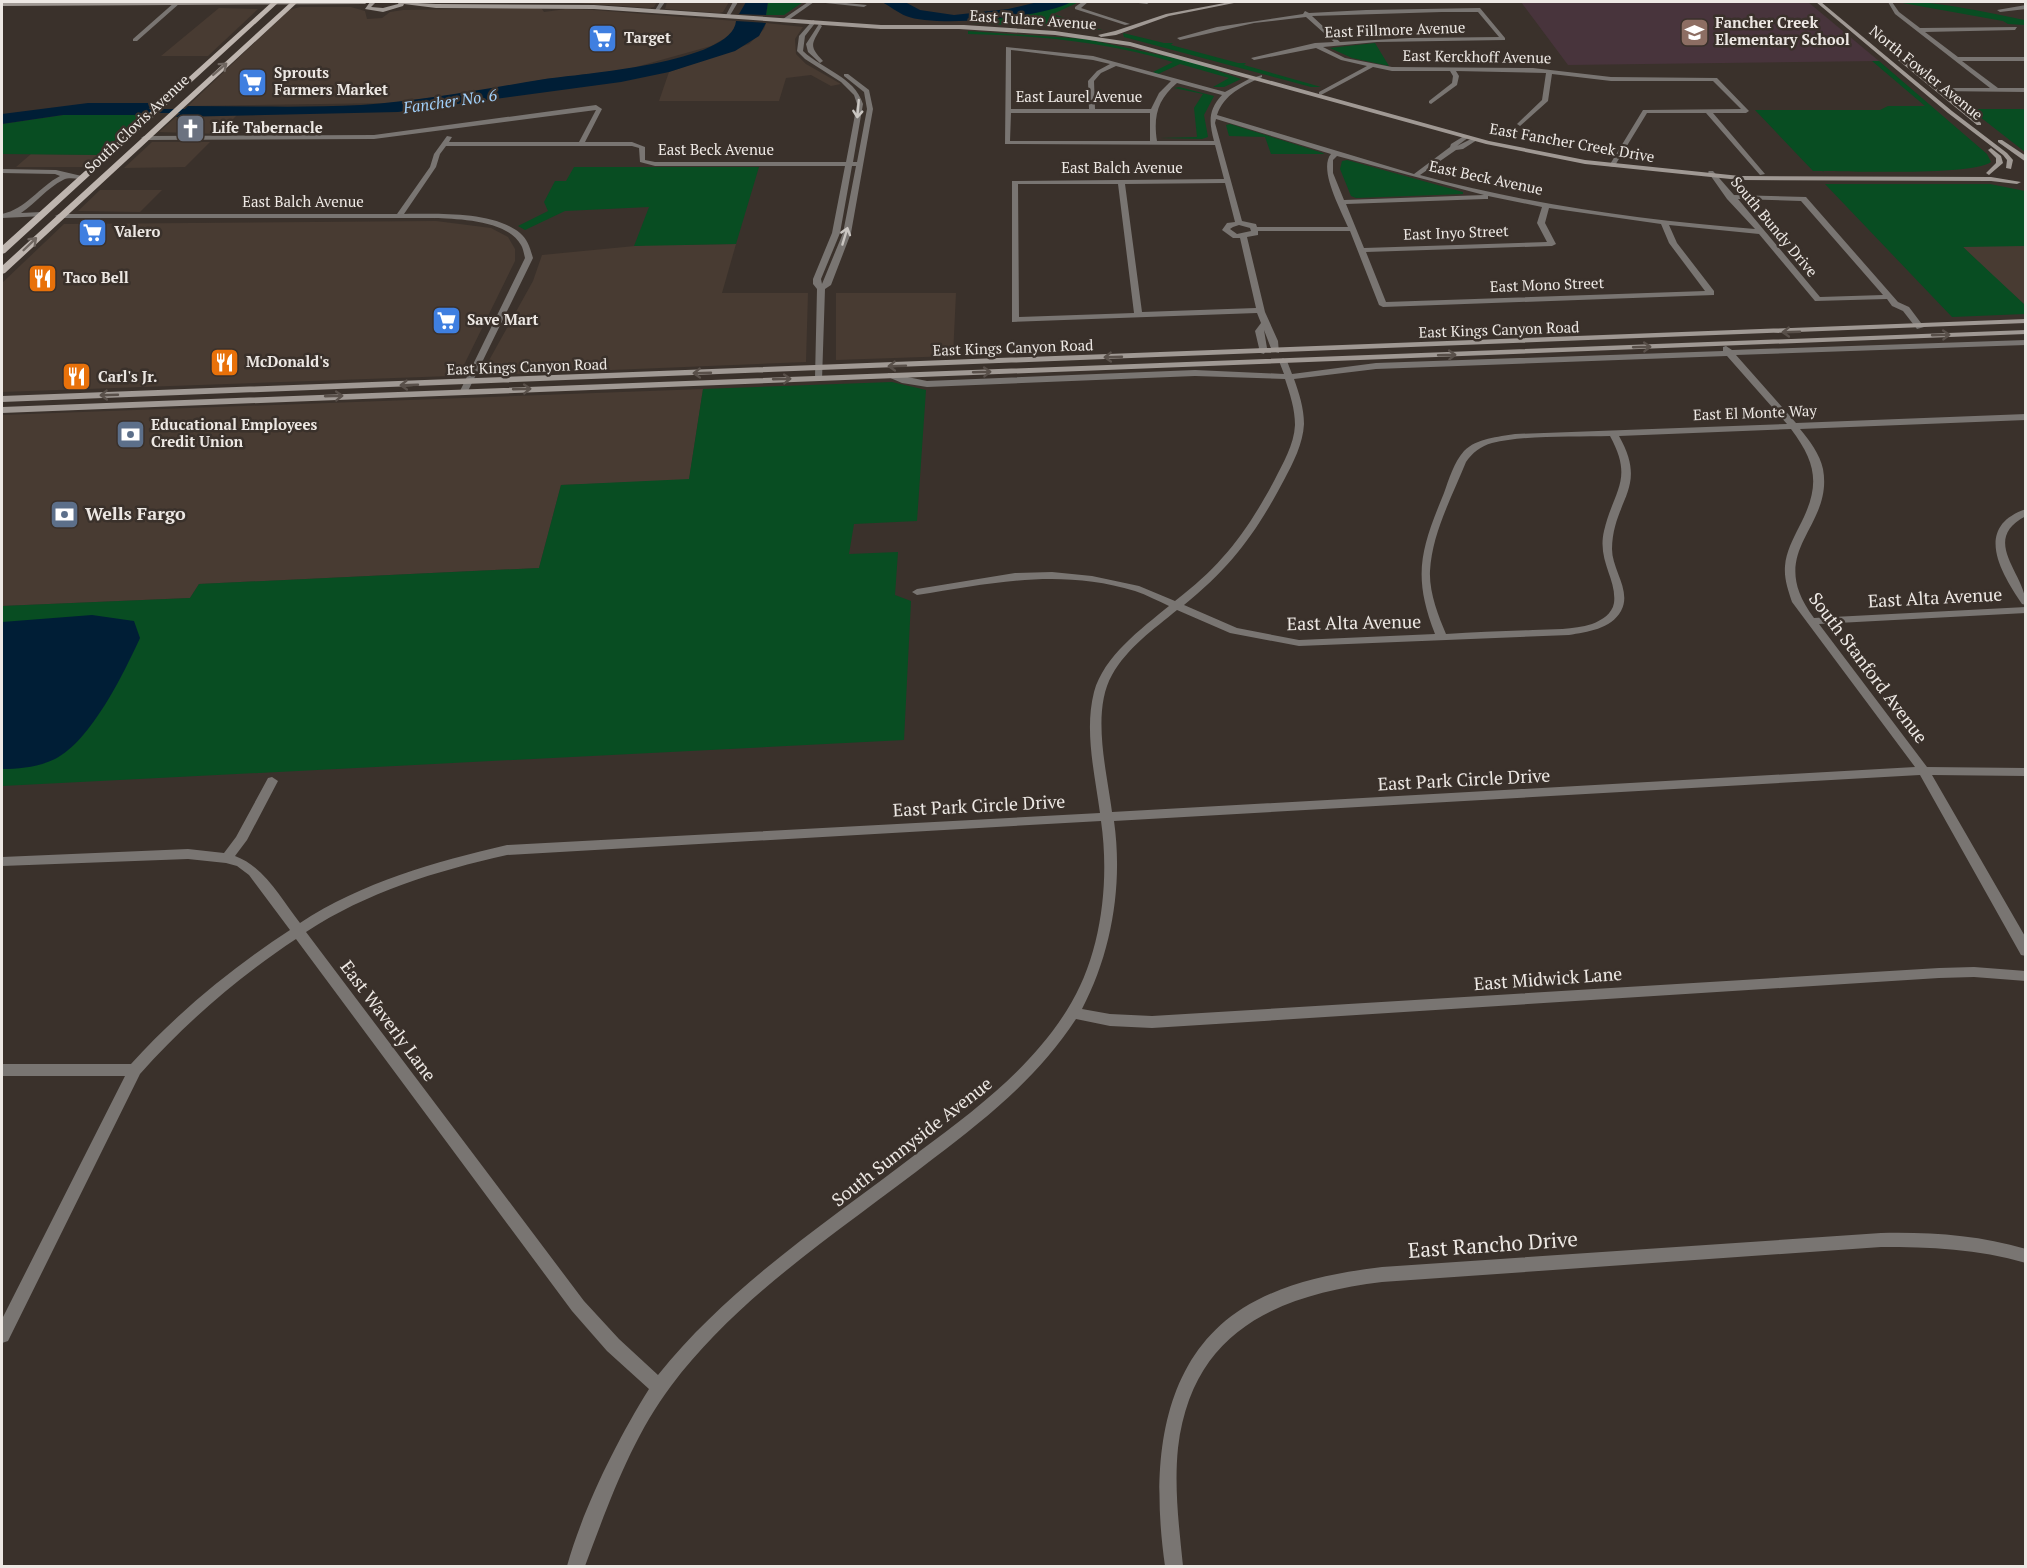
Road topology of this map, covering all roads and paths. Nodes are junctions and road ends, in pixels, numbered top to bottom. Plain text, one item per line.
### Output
1 (275, 2) edge
2 (294, 2) edge
3 (325, 2) edge
4 (373, 2) edge
5 (401, 2) edge
6 (662, 2) edge
7 (735, 2) edge
8 (811, 2) edge
9 (819, 2) edge
10 (1085, 2) edge
11 (1136, 2) edge
12 (1147, 2) edge
13 (1222, 2) edge
14 (1236, 2) edge
15 (1358, 2) edge
16 (1818, 2) edge
17 (1829, 2) edge
18 (1890, 2) edge
19 (177, 3) junction
20 (2, 4) edge
21 (336, 4) junction
22 (366, 5) edge
23 (864, 5) dead end
24 (436, 6) junction
25 (2025, 7) edge
26 (391, 9) junction
27 (1364, 10) junction
28 (2000, 10) dead end
29 (656, 11) junction
30 (1305, 13) junction
31 (727, 16) junction
32 (785, 20) junction
33 (813, 22) junction
34 (823, 23) junction
35 (1127, 24) junction
36 (2015, 28) dead end
37 (1920, 30) junction
38 (1103, 37) junction
39 (1180, 38) dead end
40 (135, 40) dead end
41 (1337, 42) junction
42 (1315, 45) junction
43 (1254, 58) dead end
44 (1957, 59) junction
45 (2025, 59) edge
46 (1115, 64) junction
47 (1371, 66) junction
48 (1452, 70) junction
49 (1550, 71) junction
50 (1258, 77) junction
51 (192, 78) junction
52 (1175, 81) junction
53 (1937, 90) junction
54 (1996, 90) junction
55 (2025, 90) edge
56 (1321, 93) junction
57 (1225, 94) junction
58 (184, 101) junction
59 (1431, 102) dead end
60 (164, 109) junction
61 (1007, 111) junction
62 (1092, 111) junction
63 (1152, 111) junction
64 (1709, 112) junction
65 (1950, 112) junction
66 (1213, 116) junction
67 (1520, 124) dead end
68 (454, 126) junction
69 (1466, 137) junction
70 (144, 138) junction
71 (124, 139) junction
72 (1475, 139) junction
73 (1218, 143) junction
74 (444, 144) junction
75 (581, 144) junction
76 (1154, 144) junction
77 (1454, 148) junction
78 (1336, 153) junction
79 (2025, 160) edge
80 (117, 162) junction
81 (849, 164) junction
82 (860, 164) junction
83 (1612, 164) junction
84 (2025, 166) edge
85 (2007, 169) junction
86 (2, 171) edge
87 (1989, 173) junction
88 (1712, 174) junction
89 (1762, 174) junction
90 (66, 176) junction
91 (1415, 176) junction
92 (81, 178) junction
93 (1229, 181) junction
94 (1121, 182) junction
95 (2023, 185) edge
96 (1502, 196) junction
97 (1730, 197) junction
98 (1342, 202) junction
99 (1546, 205) junction
100 (41, 214) junction
101 (15, 215) junction
102 (2, 216) edge
103 (59, 216) junction
104 (399, 216) junction
105 (1239, 223) junction
106 (1664, 223) junction
107 (1256, 230) junction
108 (1352, 230) junction
109 (1760, 232) junction
110 (1243, 236) junction
111 (1361, 250) junction
112 (2, 251) edge
113 (2, 270) edge
114 (821, 288) junction
115 (1893, 300) junction
116 (1260, 310) junction
117 (1138, 315) junction
118 (2025, 321) edge
119 (1265, 324) junction
120 (1905, 327) junction
121 (1920, 327) junction
122 (2025, 332) edge
123 (1817, 340) junction
124 (2025, 342) edge
125 (1721, 344) junction
126 (1261, 352) junction
127 (1729, 353) junction
128 (1280, 356) junction
129 (819, 373) junction
130 (891, 375) junction
131 (1289, 377) junction
132 (466, 387) junction
133 (262, 390) junction
134 (2, 399) edge
135 (135, 404) junction
136 (2, 410) edge
137 (2025, 417) edge
138 (1793, 427) junction
139 (1613, 434) junction
140 (2025, 512) edge
141 (917, 592) dead end
142 (2025, 602) edge
143 (1176, 606) junction
144 (2025, 610) edge
145 (1810, 621) junction
146 (1442, 638) junction
147 (1924, 771) junction
148 (2025, 772) edge
149 (272, 781) dead end
150 (1107, 818) junction
151 (227, 858) junction
152 (2, 861) edge
153 (295, 931) junction
154 (2025, 951) edge
155 (2025, 976) edge
156 (1073, 1013) junction
157 (135, 1070) junction
158 (2, 1071) edge
159 (2025, 1256) edge
160 (2, 1335) edge
161 (659, 1387) junction
162 (576, 1566) edge
163 (1174, 1566) edge

1 - 2 main road, East Tulare Avenue
1 - 19 main road, East Tulare Avenue
1 - 51 main road, South Clovis Avenue
2 - 21 main road, East Tulare Avenue
58 -> 2 main road, South Clovis Avenue
3 - 21 main road
4 - 22 main road
5 - 24 main road, East Tulare Avenue
5 - 26 main road, East Tulare Avenue
6 - 29 street
7 - 31 street
8 - 32 street
9 - 23 street
10 - 35 street
11 - 12 street
13 - 35 main road, East Tulare Avenue
14 - 38 main road, East Tulare Avenue
15 - 27 street
16 - 65 main road, North Fowler Avenue
17 - 53 main road, North Fowler Avenue
18 - 37 street
19 - 20 main road, East Tulare Avenue
19 - 40 street
21 - 22 main road, East Tulare Avenue
22 - 26 main road, East Tulare Avenue
24 - 26 main road, East Tulare Avenue
24 - 29 main road, East Tulare Avenue
25 - 28 street
27 - 30 street
27 - 41 street, East Fillmore Avenue
29 - 31 main road, East Tulare Avenue
30 - 39 street
30 - 41 street
31 - 32 main road, East Tulare Avenue
32 - 33 main road, East Tulare Avenue
33 - 34 main road, East Tulare Avenue
33 -> 81 street
34 - 38 main road, East Tulare Avenue
34 - 82 street
35 - 38 main road, East Tulare Avenue
36 - 37 street
37 - 44 street
38 - 50 main road, East Fancher Creek Drive
41 - 42 street, East Fillmore Avenue
42 - 43 street, East Fillmore Avenue
42 - 47 street, East Kerckhoff Avenue
44 - 45 street
44 - 54 street
46 - 52 street
46 - 61 street
46 - 62 street
47 - 48 street, East Kerckhoff Avenue
47 - 56 street
48 - 49 street, East Kerckhoff Avenue
48 - 59 street
49 - 64 street, East Kerckhoff Avenue
49 - 67 street
50 - 56 main road, East Fancher Creek Drive
50 - 57 street
50 - 69 main road, East Fancher Creek Drive
51 - 58 main road
51 - 60 main road, South Clovis Avenue
52 - 57 street
52 - 63 street
53 - 54 street
53 - 79 main road, North Fowler Avenue
54 - 55 street
56 - 83 main road, East Fancher Creek Drive
57 - 66 street
58 - 60 main road, South Clovis Avenue
60 - 70 main road, South Clovis Avenue
60 - 71 main road, South Clovis Avenue
61 - 62 street, East Laurel Avenue
61 - 76 street
62 - 63 street, East Laurel Avenue
63 - 76 street
64 - 83 street
64 - 89 street
65 - 85 main road, North Fowler Avenue
65 - 87 main road
66 - 73 street
66 - 78 street, East Beck Avenue
68 - 70 street
68 - 74 street
68 - 75 street
69 - 72 main road, East Fancher Creek Drive
69 - 77 street
70 - 80 main road, South Clovis Avenue
71 - 80 main road
71 - 92 main road, South Clovis Avenue
72 - 77 street
72 - 83 main road, East Fancher Creek Drive
73 - 76 street
73 - 93 street
74 - 75 street, East Beck Avenue
74 - 104 street
75 - 81 street, East Beck Avenue
77 - 91 street
78 - 91 street, East Beck Avenue
78 - 98 street
80 - 103 main road, South Clovis Avenue
81 - 82 street, East Beck Avenue
81 - 114 street
114 -> 82 street
83 - 88 main road, East Fancher Creek Drive
84 - 85 main road, East Fancher Creek Drive
85 - 87 main road, East Fancher Creek Drive
85 - 95 main road, North Fowler Avenue
86 - 90 street
87 - 89 main road, East Fancher Creek Drive
88 - 89 main road, East Fancher Creek Drive
88 - 95 main road, East Fancher Creek Drive
88 - 97 street, South Bundy Drive
90 - 92 street
90 - 101 street
91 - 96 street, East Beck Avenue
92 - 100 main road, South Clovis Avenue
92 - 103 main road
93 - 94 street, East Balch Avenue
93 - 105 street
94 - 117 street
94 - 117 street, East Balch Avenue
96 - 98 street
96 - 99 street, East Beck Avenue
97 - 109 street, South Bundy Drive
97 - 115 street
98 - 108 street
99 - 106 street, East Beck Avenue
99 - 111 street, East Inyo Street
100 - 101 street
100 - 112 main road, South Clovis Avenue
101 - 102 street
103 - 104 street, East Balch Avenue
113 -> 103 main road, South Clovis Avenue
104 - 132 street, East Balch Avenue
105 - 107 street
105 - 110 street, South Sunnyside Avenue
106 - 109 street, East Beck Avenue
106 - 111 street, East Mono Street
107 - 108 street
107 - 110 street
108 - 111 street
109 - 115 street, South Bundy Drive
110 - 116 street, South Sunnyside Avenue
114 - 129 street
115 - 120 street
115 - 121 street
116 - 117 street
116 - 119 street, South Sunnyside Avenue
118 - 121 main road, East Kings Canyon Road
119 - 126 street, South Sunnyside Avenue
119 - 128 street, South Sunnyside Avenue
120 - 121 main road, East Kings Canyon Road
120 -> 128 main road, East Kings Canyon Road
121 - 123 main road
123 -> 122 main road, East Kings Canyon Road
123 - 125 main road, East Kings Canyon Road
124 - 127 street, East Kings Canyon Road
125 - 127 street, South Stanford Avenue
128 -> 125 main road, East Kings Canyon Road
126 - 128 main road, East Kings Canyon Road
126 -> 129 main road, East Kings Canyon Road
127 - 131 street, East Kings Canyon Road
127 - 138 street, South Stanford Avenue
130 -> 128 main road, East Kings Canyon Road
128 - 131 street, South Sunnyside Avenue
129 - 130 main road, East Kings Canyon Road
129 - 132 main road, East Kings Canyon Road
130 - 131 street, East Kings Canyon Road
131 - 143 street, South Sunnyside Avenue
132 -> 133 main road, East Kings Canyon Road
135 -> 132 main road, East Kings Canyon Road
133 -> 134 main road, East Kings Canyon Road
133 - 135 main road
135 - 136 main road, East Kings Canyon Road
137 - 138 street, East El Monte Way
138 - 139 street, East El Monte Way
138 - 145 street, South Stanford Avenue
139 - 146 street, East El Monte Way
139 - 146 street, East Alta Avenue
140 - 142 street
141 - 143 street, East Alta Avenue
143 - 146 street, East Alta Avenue
143 - 150 street, South Sunnyside Avenue
144 - 145 street, East Alta Avenue
145 - 147 street, South Stanford Avenue
147 - 148 street, East Park Circle Drive
147 - 150 street, East Park Circle Drive
147 - 154 street, South Stanford Avenue
149 - 151 street
150 - 153 street, East Park Circle Drive
150 - 156 street, South Sunnyside Avenue
151 - 152 street, East Waverly Lane
151 - 153 street, East Waverly Lane
153 - 157 street, East Park Circle Drive
153 - 161 street, East Waverly Lane
155 - 156 street, East Midwick Lane
156 - 161 street, South Sunnyside Avenue
157 - 158 street
157 - 160 street
159 - 163 street, East Rancho Drive
161 - 162 street, South Sunnyside Avenue

